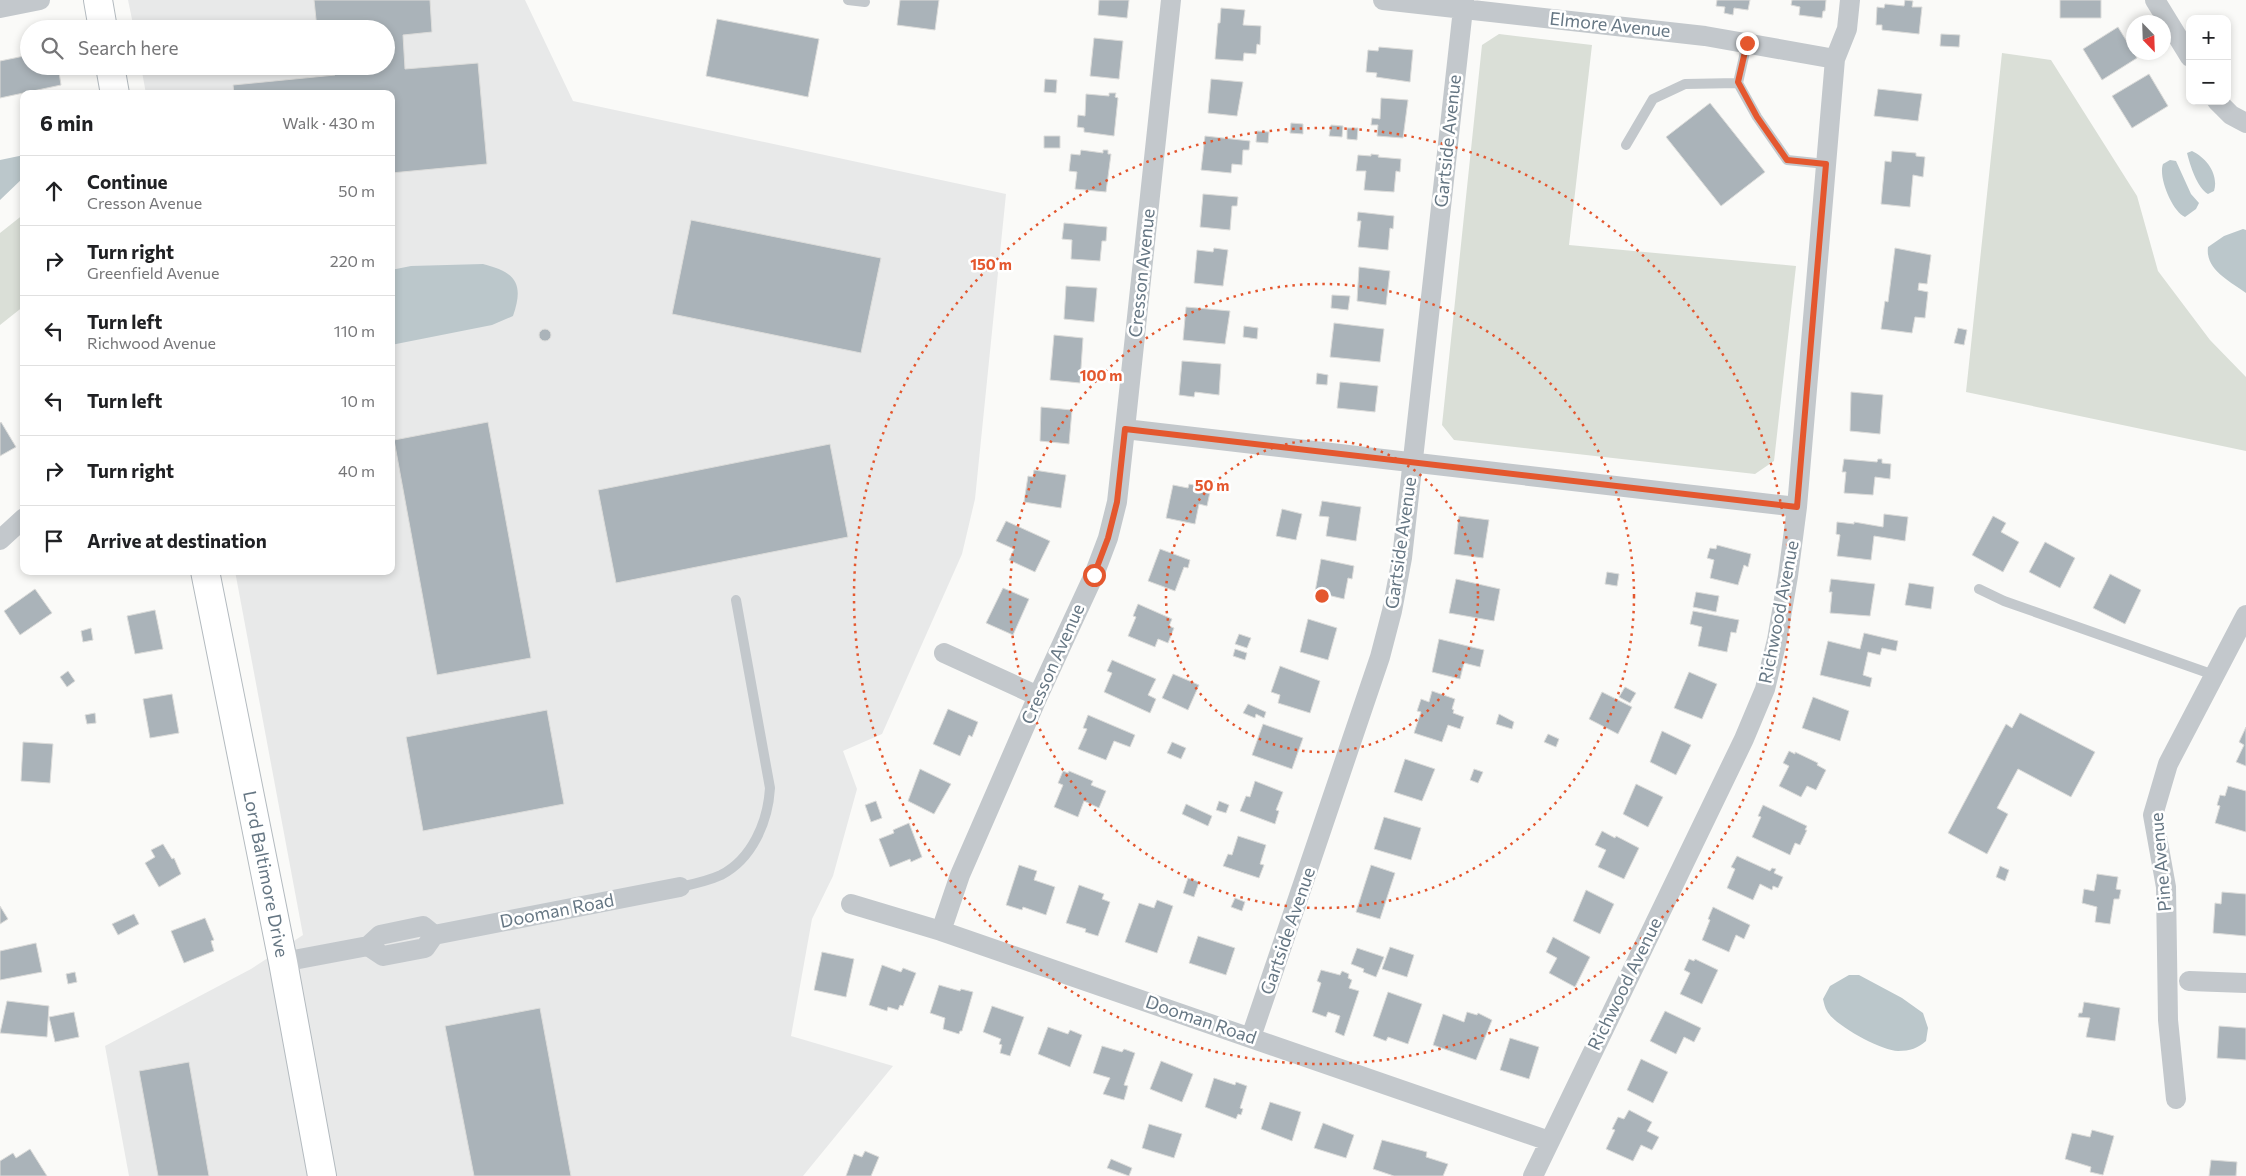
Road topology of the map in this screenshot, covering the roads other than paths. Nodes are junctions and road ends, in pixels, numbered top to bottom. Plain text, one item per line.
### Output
1 (40, 0) edge
2 (98, 0) edge
3 (848, 0) edge
4 (1172, 0) edge
5 (1383, 0) edge
6 (1850, 0) edge
7 (2155, 0) edge
8 (865, 2) dead end
9 (1463, 5) edge
10 (0, 8) edge
11 (101, 20) edge
12 (1747, 43) junction
13 (2186, 50) edge
14 (1835, 59) junction
15 (112, 75) edge
16 (1738, 82) junction
17 (114, 90) edge
18 (2221, 105) edge
19 (2246, 123) edge
20 (1626, 144) dead end
21 (1826, 164) junction
22 (1125, 429) junction
23 (1412, 462) junction
24 (1797, 507) junction
25 (20, 522) edge
26 (0, 540) edge
27 (206, 575) edge
28 (1979, 589) dead end
29 (736, 600) dead end
30 (2246, 615) edge
31 (944, 653) dead end
32 (2214, 676) junction
33 (1038, 696) junction
34 (680, 888) joint
35 (851, 904) dead end
36 (941, 931) junction
37 (283, 962) junction
38 (2189, 981) dead end
39 (2246, 983) edge
40 (1252, 1037) junction
41 (2176, 1099) dead end
42 (1548, 1142) junction
43 (322, 1176) edge
44 (1533, 1176) edge

1 - 10 street
2 - 11 main road
3 - 8 lane
4 - 22 street, Cresson Avenue
5 - 9 street, Elmore Avenue
6 - 14 street, Richwood Avenue
7 - 13 street
9 - 12 street, Elmore Avenue
9 - 23 street, Gartside Avenue
12 - 14 street, Elmore Avenue
12 - 16 lane
14 - 21 street, Richwood Avenue
15 - 17 main road
16 - 20 lane
16 - 21 lane
18 - 19 street
21 - 24 street, Richwood Avenue
22 - 23 street
22 - 33 street, Cresson Avenue
23 - 24 street
23 - 40 street, Gartside Avenue
24 - 42 street, Richwood Avenue
25 - 26 street
27 - 37 main road, Lord Baltimore Drive
28 - 32 lane
29 - 34 lane
30 - 32 street, Pine Avenue
31 - 33 street
32 - 41 street, Pine Avenue
33 - 36 street, Cresson Avenue
34 - 37 street, Dooman Road
35 - 36 street, Dooman Road
36 - 40 street, Dooman Road
37 - 43 main road, Lord Baltimore Drive
38 - 39 street
40 - 42 street, Dooman Road
42 - 44 street, Richwood Avenue

